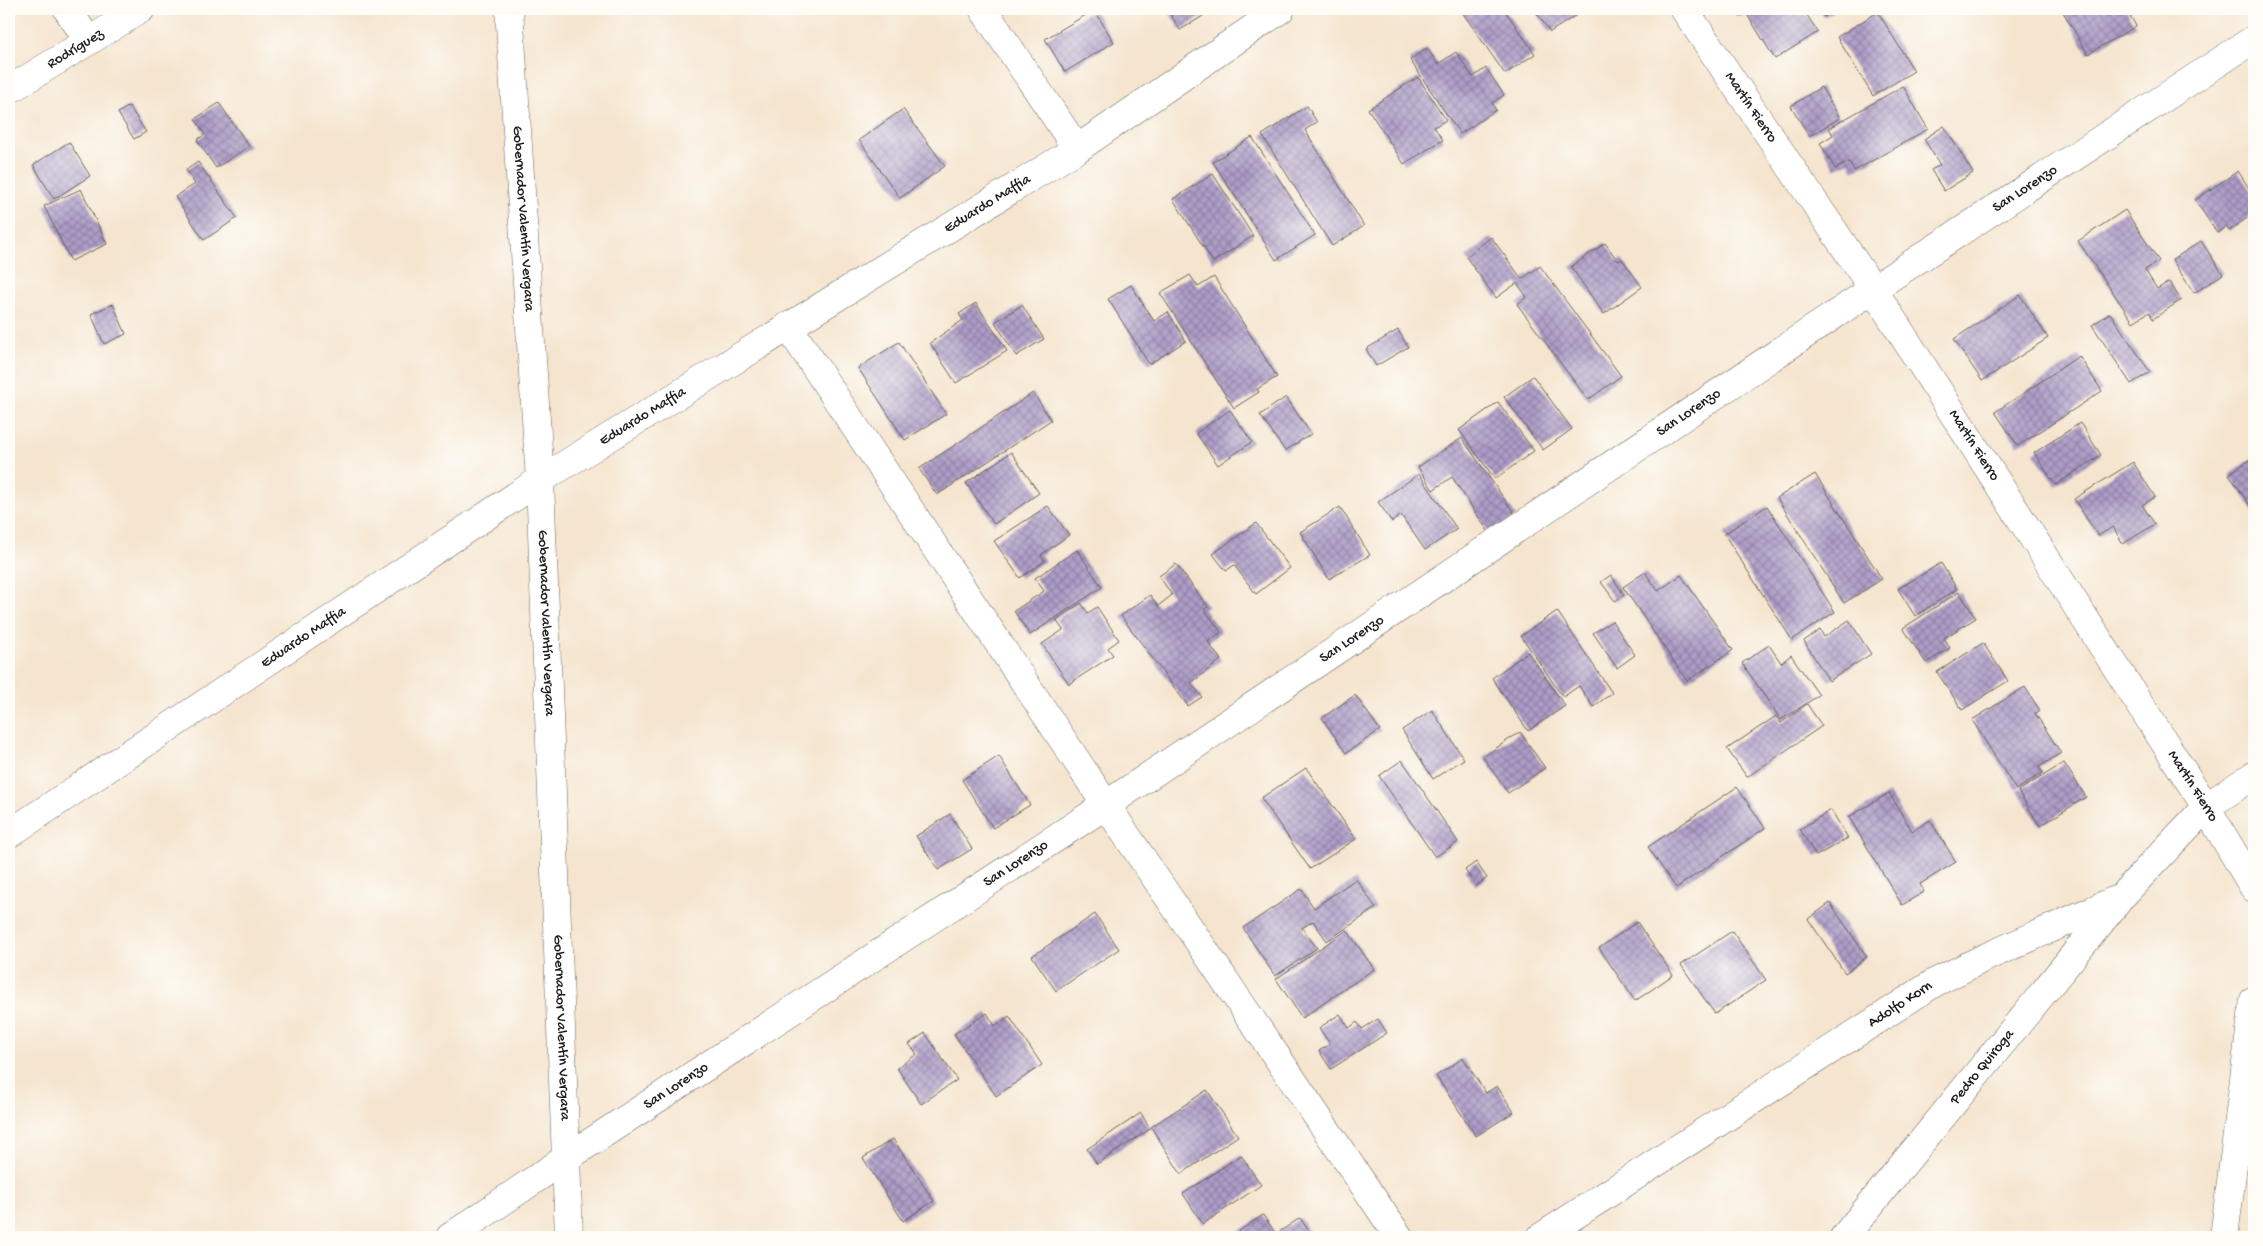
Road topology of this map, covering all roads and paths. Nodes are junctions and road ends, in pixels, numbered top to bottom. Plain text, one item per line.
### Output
1 (67, 9) edge
2 (141, 9) edge
3 (509, 9) edge
4 (983, 9) edge
5 (1282, 9) edge
6 (1684, 9) edge
7 (2254, 39) edge
8 (88, 40) junction
9 (9, 90) edge
10 (1077, 150) junction
11 (1873, 289) junction
12 (788, 326) junction
13 (540, 480) junction
14 (2254, 776) edge
15 (1106, 805) junction
16 (2206, 807) junction
17 (9, 834) edge
18 (2254, 888) edge
19 (2120, 898) junction
20 (2254, 1000) edge
21 (565, 1159) junction
22 (450, 1237) edge
23 (569, 1237) edge
24 (1399, 1237) edge
25 (1541, 1237) edge
26 (1844, 1237) edge
27 (2224, 1237) edge

1 - 8 street
2 - 8 street, Rodríguez
3 - 13 street, Gobernador Valentín Vergara
4 - 10 street
5 - 10 street, Eduardo Maffia
6 - 11 street, Martín Fierro
7 - 11 street, San Lorenzo
8 - 9 street, Rodríguez
10 - 12 street, Eduardo Maffia
11 - 15 street, San Lorenzo
11 - 16 street, Martín Fierro
12 - 13 street, Eduardo Maffia
12 - 15 street
13 - 17 street, Eduardo Maffia
13 - 21 street, Gobernador Valentín Vergara
14 - 16 street, Adolfo Korn
15 - 21 street, San Lorenzo
15 - 24 street
16 - 18 street, Martín Fierro
16 - 19 street, Adolfo Korn
19 - 25 street, Adolfo Korn
19 - 26 street, Pedro Quiroga
20 - 27 street
21 - 22 street, San Lorenzo
21 - 23 street, Gobernador Valentín Vergara

